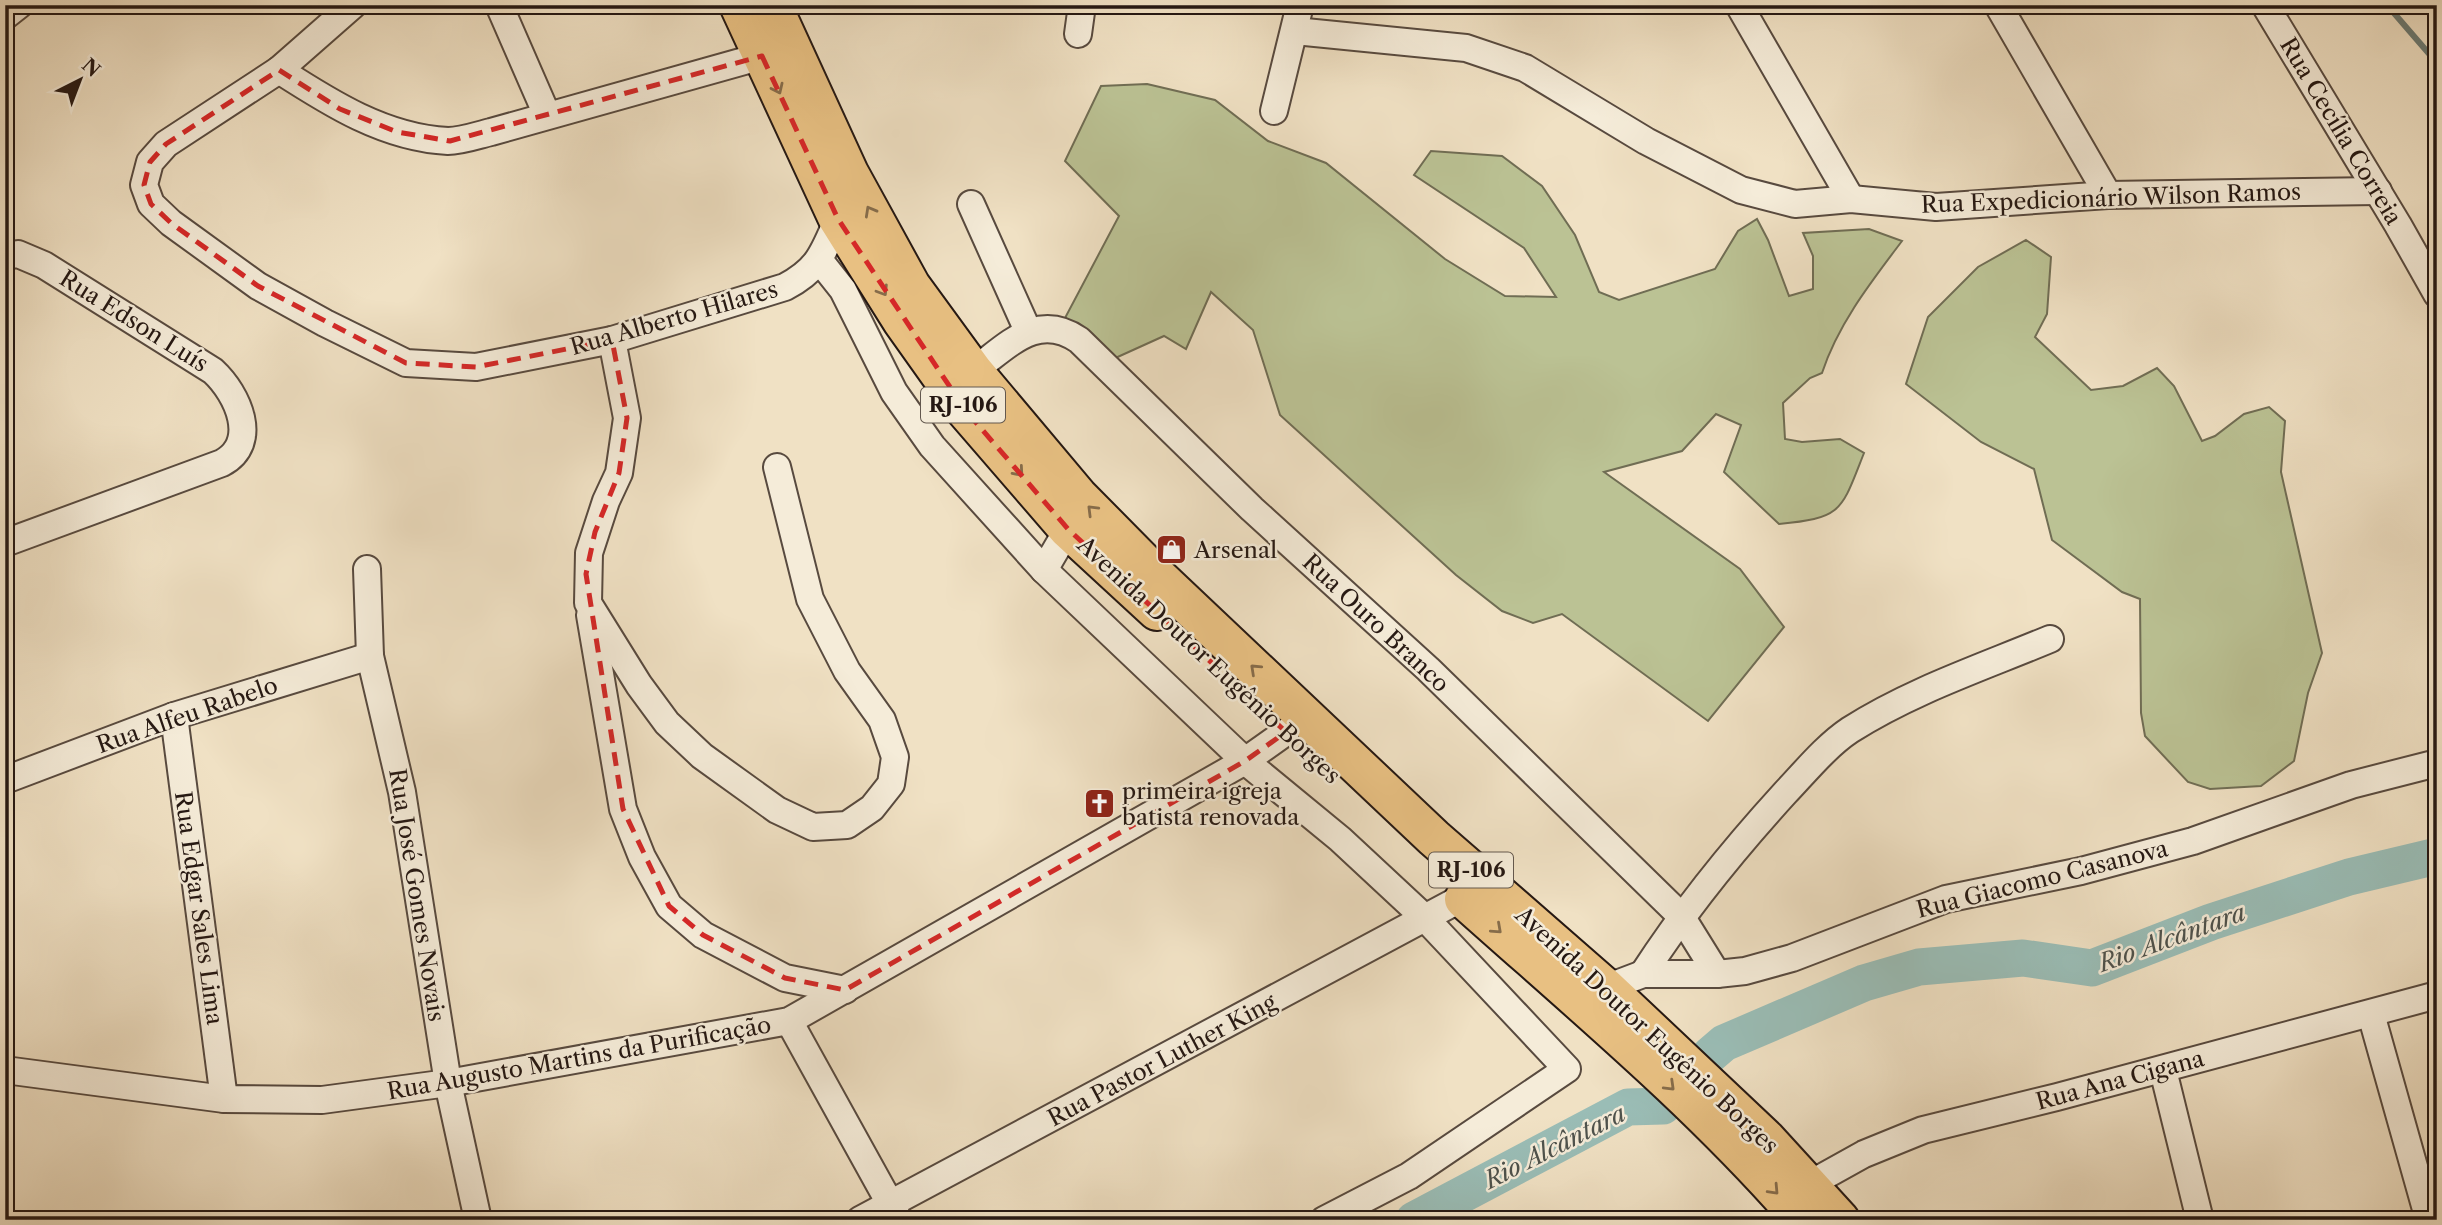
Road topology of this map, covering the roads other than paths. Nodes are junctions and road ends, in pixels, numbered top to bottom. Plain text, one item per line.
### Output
1 (19, 5) edge
2 (353, 5) edge
3 (499, 5) edge
4 (739, 5) edge
5 (772, 5) edge
6 (1082, 5) edge
7 (1300, 5) edge
8 (1739, 5) edge
9 (1998, 5) edge
10 (2265, 5) edge
11 (5, 16) edge
12 (1295, 31) junction
13 (1078, 34) dead end
14 (762, 56) junction
15 (279, 70) junction
16 (1274, 111) dead end
17 (548, 115) junction
18 (2378, 191) junction
19 (2108, 195) junction
20 (1852, 199) junction
21 (971, 204) dead end
22 (838, 219) junction
23 (5, 256) edge
24 (820, 261) junction
25 (2437, 294) edge
26 (1028, 331) junction
27 (612, 340) junction
28 (973, 371) junction
29 (777, 467) dead end
30 (1069, 529) junction
31 (5, 543) edge
32 (367, 569) dead end
33 (1044, 569) junction
34 (588, 603) junction
35 (2050, 639) dead end
36 (370, 656) junction
37 (174, 716) junction
38 (1286, 732) junction
39 (1245, 761) junction
40 (2437, 763) edge
41 (5, 780) edge
42 (1462, 898) junction
43 (1681, 916) junction
44 (1426, 919) junction
45 (1643, 974) junction
46 (1717, 974) junction
47 (1606, 988) junction
48 (845, 990) junction
49 (2437, 995) edge
50 (2371, 1014) junction
51 (789, 1021) junction
52 (1631, 1030) junction
53 (5, 1070) edge
54 (2163, 1070) junction
55 (448, 1083) junction
56 (224, 1099) junction
57 (1806, 1202) edge
58 (895, 1212) edge
59 (478, 1220) edge
60 (860, 1220) edge
61 (1324, 1220) edge
62 (1840, 1220) edge
63 (2200, 1220) edge
64 (2429, 1220) edge

1 - 11 street
2 - 15 street, Rua Alberto Hilares
3 - 17 street
4 - 14 highway, Avenida Doutor Eugênio Borges / RJ-106
28 -> 5 highway, Avenida Doutor Eugênio Borges / RJ-106
6 - 13 street
7 - 12 street
8 - 20 street
9 - 19 street
10 - 18 street, Rua Cecília Correia
12 - 16 street
12 - 20 street, Rua Expedicionário Wilson Ramos
14 - 17 street
14 -> 22 highway, Avenida Doutor Eugênio Borges / RJ-106
15 - 17 street
15 - 27 street, Rua Alberto Hilares
18 - 19 street, Rua Expedicionário Wilson Ramos
18 - 25 street, Rua Cecília Correia
19 - 20 street, Rua Expedicionário Wilson Ramos
21 - 26 street
22 - 24 street, Rua Alberto Hilares
22 -> 30 highway, Avenida Doutor Eugênio Borges / RJ-106
23 - 31 street, Rua Edson Luís
24 - 27 street, Rua Alberto Hilares
24 - 33 street
26 - 28 street
26 - 43 street, Rua Ouro Branco
27 - 34 street
47 -> 28 highway, Avenida Doutor Eugênio Borges / RJ-106
29 - 34 street
30 - 33 street
30 - 38 highway, Avenida Doutor Eugênio Borges / RJ-106
32 - 36 street, Rua José Gomes Novais
33 - 39 street
34 - 48 street
35 - 43 street
36 - 37 street, Rua Alfeu Rabelo
36 - 55 street, Rua José Gomes Novais
37 - 41 street, Rua Alfeu Rabelo
37 - 56 street, Rua Edgar Sales Lima
38 - 39 street, Rua Augusto Martins da Purificação
38 - 42 highway, Avenida Doutor Eugênio Borges / RJ-106
39 - 44 street
39 - 48 street, Rua Augusto Martins da Purificação
40 - 46 street, Rua Giacomo Casanova
42 - 44 street, Rua Pastor Luther King
42 -> 52 highway, Avenida Doutor Eugênio Borges / RJ-106
43 - 45 street
43 - 46 street, Rua Ouro Branco
44 - 58 street, Rua Pastor Luther King
44 - 61 street
45 - 46 street, Rua Giacomo Casanova
45 - 47 street, Rua Giacomo Casanova
47 - 52 highway, Avenida Doutor Eugênio Borges / RJ-106
48 - 51 street, Rua Augusto Martins da Purificação
49 - 50 street, Rua Ana Cigana
50 - 54 street, Rua Ana Cigana
50 - 64 street
51 - 55 street, Rua Augusto Martins da Purificação
51 - 58 street
52 - 57 highway, Avenida Doutor Eugênio Borges / RJ-106
53 - 56 street, Rua Augusto Martins da Purificação
54 - 57 street, Rua Ana Cigana
54 - 63 street
55 - 56 street, Rua Augusto Martins da Purificação
55 - 59 street, Rua José Gomes Novais
57 - 62 highway, Avenida Doutor Eugênio Borges / RJ-106
58 - 60 street, Rua Pastor Luther King

